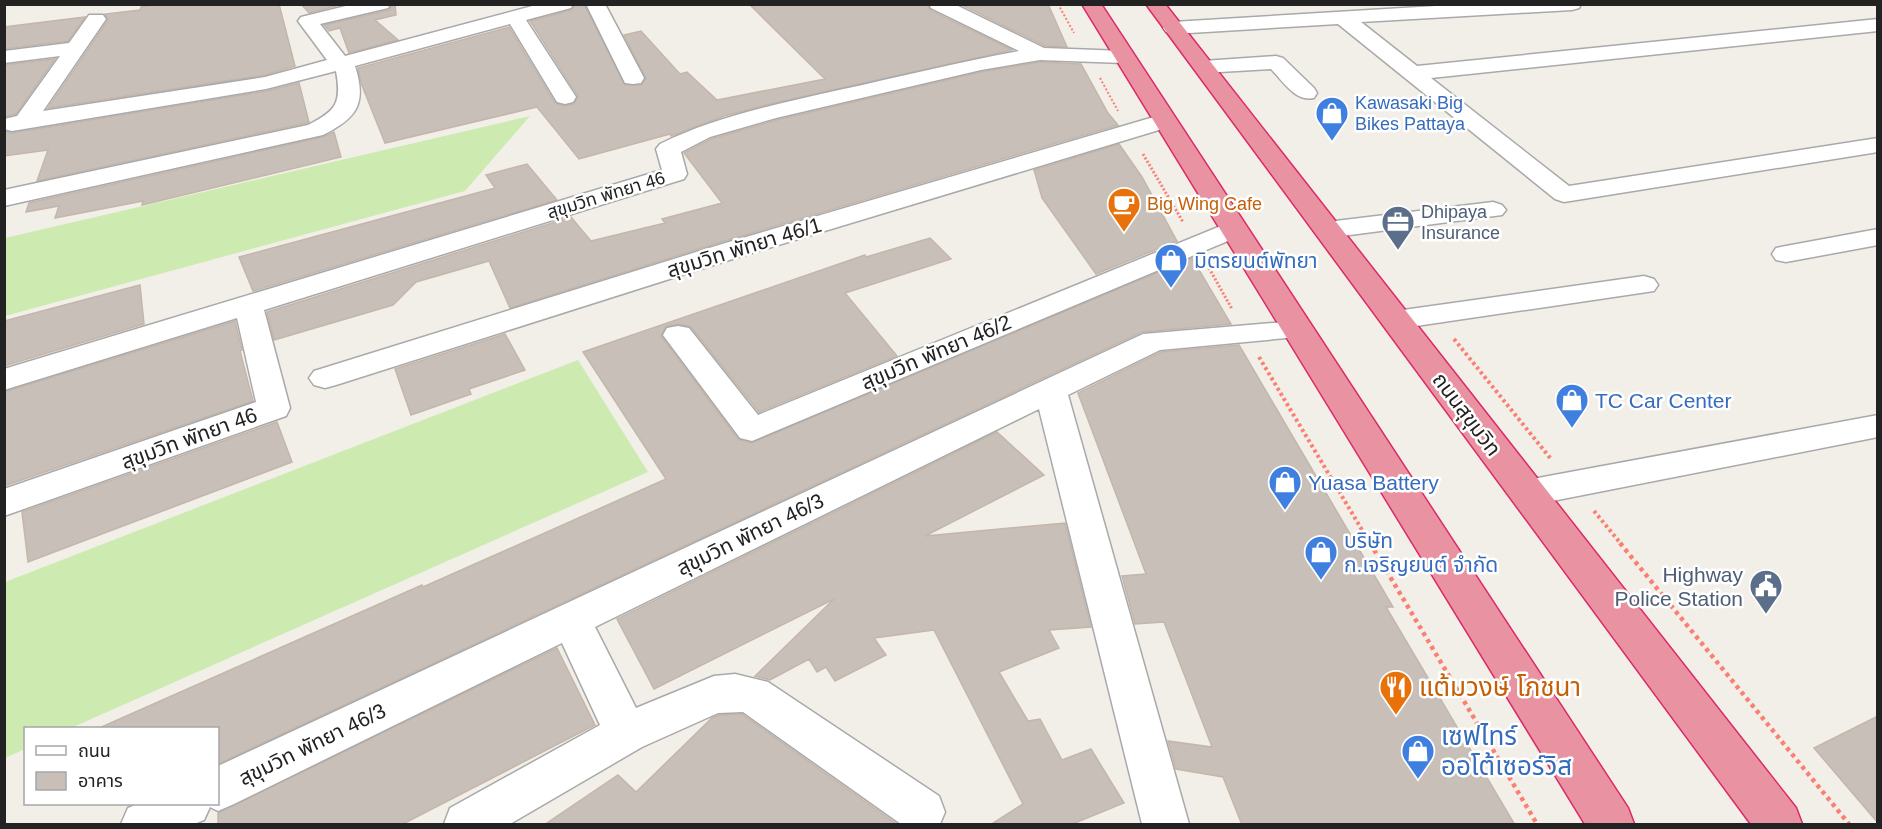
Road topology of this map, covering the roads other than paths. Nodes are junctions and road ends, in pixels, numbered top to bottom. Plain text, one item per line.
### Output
1 (381, 4) edge
2 (564, 4) edge
3 (595, 4) edge
4 (938, 4) edge
5 (1090, 4) edge
6 (1572, 4) edge
7 (1462, 8) edge
8 (1164, 16) edge
9 (1343, 18) junction
10 (96, 19) dead end
11 (516, 19) junction
12 (1878, 24) edge
13 (75, 48) junction
14 (1040, 54) junction
15 (4, 57) edge
16 (1124, 57) junction
17 (342, 64) junction
18 (1203, 67) junction
19 (1414, 73) junction
20 (633, 78) dead end
21 (1306, 93) dead end
22 (565, 97) dead end
23 (1164, 121) junction
24 (15, 123) edge
25 (1878, 145) edge
26 (4, 198) edge
27 (1493, 210) dead end
28 (1233, 229) junction
29 (1327, 230) junction
30 (1878, 237) edge
31 (1786, 254) dead end
32 (1644, 285) dead end
33 (248, 305) junction
34 (1396, 320) junction
35 (1297, 330) junction
36 (678, 334) dead end
37 (325, 378) dead end
38 (4, 380) edge
39 (1050, 390) junction
40 (1878, 426) edge
41 (1527, 493) junction
42 (4, 502) edge
43 (571, 620) junction
44 (626, 733) junction
45 (219, 789) edge
46 (186, 805) edge
47 (922, 812) dead end
48 (144, 825) edge
49 (466, 825) edge
50 (1166, 825) edge
51 (1611, 825) edge
52 (1779, 825) edge

1 - 17 street
2 - 11 street
3 - 20 street
4 - 14 street, สุขุมวิท พัทยา 46
5 - 16 highway
6 - 7 street
7 - 9 street
8 - 9 street
8 - 18 highway, ถนนสุขุมวิท
9 - 19 street
10 - 13 street
11 - 17 street
11 - 22 street
12 - 19 street
13 - 15 street
13 - 24 street
14 - 16 street, สุขุมวิท พัทยา 46
14 - 33 street, สุขุมวิท พัทยา 46
16 - 23 highway
17 - 24 street
17 - 26 street
18 - 21 street
18 - 29 highway, ถนนสุขุมวิท
19 - 25 street
23 - 28 highway
23 - 37 street, สุขุมวิท พัทยา 46/1
27 - 29 street
28 - 35 highway
28 - 36 street, สุขุมวิท พัทยา 46/2
29 - 34 highway, ถนนสุขุมวิท
30 - 31 street
32 - 34 street
33 - 38 street, สุขุมวิท พัทยา 46
33 - 42 street, สุขุมวิท พัทยา 46
34 - 41 highway, ถนนสุขุมวิท
35 - 39 street, สุขุมวิท พัทยา 46/3
35 - 51 highway
39 - 43 street, สุขุมวิท พัทยา 46/3
39 - 50 street
40 - 41 street
41 - 52 highway, ถนนสุขุมวิท
43 - 44 street
43 - 45 street, สุขุมวิท พัทยา 46/3
44 - 47 street
44 - 49 street
46 - 48 street

